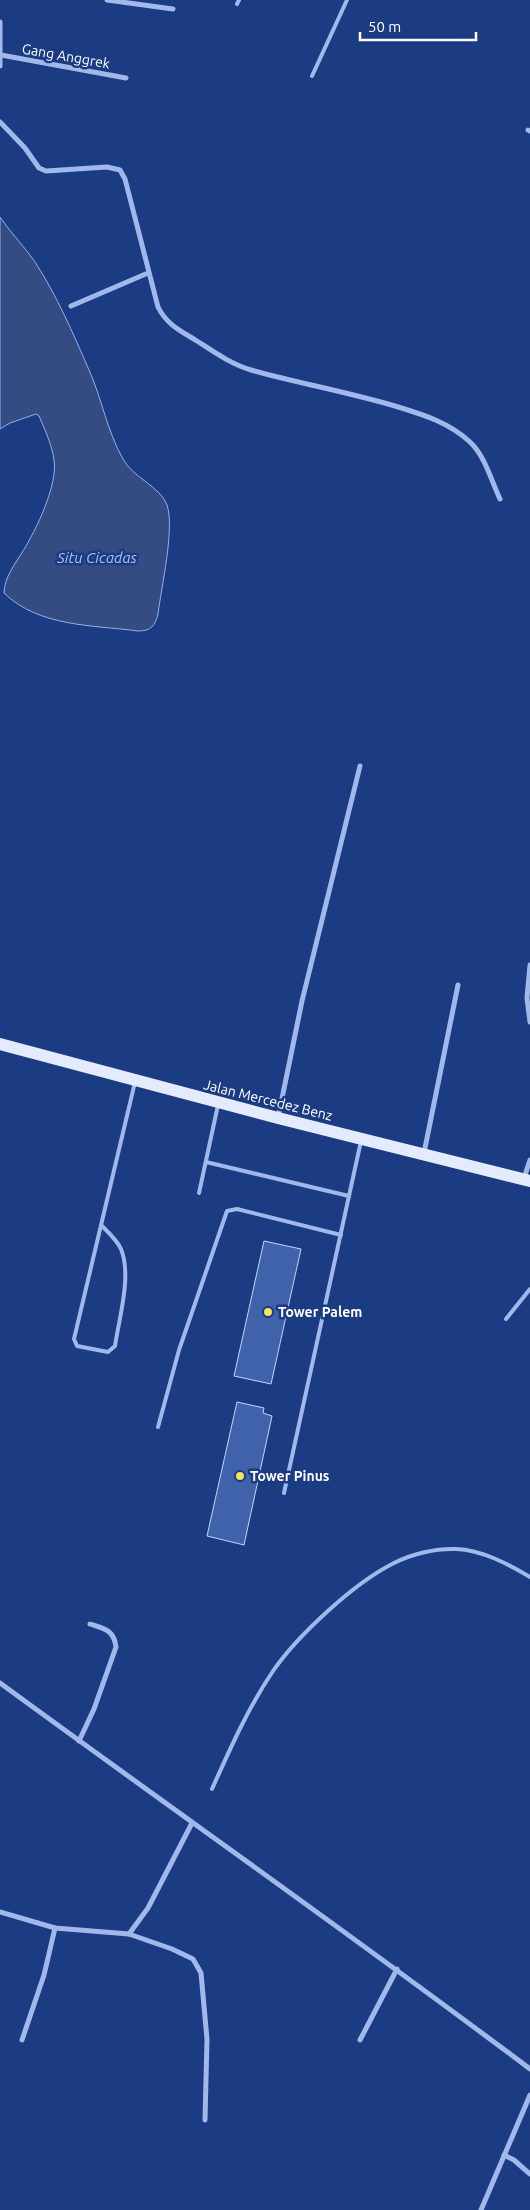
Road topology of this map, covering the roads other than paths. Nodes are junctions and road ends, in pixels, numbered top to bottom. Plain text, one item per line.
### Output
1 (107, 0) edge
2 (347, 0) edge
3 (173, 9) dead end
4 (0, 22) edge
5 (1, 55) edge
6 (0, 66) edge
7 (312, 76) dead end
8 (126, 78) dead end
9 (0, 122) edge
10 (148, 273) junction
11 (71, 306) dead end
12 (500, 499) dead end
13 (360, 766) dead end
14 (530, 965) edge
15 (458, 985) dead end
16 (530, 1022) edge
17 (0, 1044) edge
18 (135, 1080) junction
19 (218, 1102) junction
20 (278, 1118) junction
21 (361, 1139) junction
22 (424, 1154) junction
23 (530, 1160) edge
24 (206, 1162) junction
25 (527, 1180) edge
26 (199, 1193) dead end
27 (349, 1196) junction
28 (101, 1225) junction
29 (340, 1235) junction
30 (530, 1289) edge
31 (506, 1319) dead end
32 (158, 1427) dead end
33 (284, 1493) dead end
34 (530, 1576) edge
35 (90, 1624) dead end
36 (0, 1683) edge
37 (79, 1741) junction
38 (212, 1789) dead end
39 (192, 1823) junction
40 (0, 1912) edge
41 (55, 1928) junction
42 (128, 1934) junction
43 (398, 1969) junction
44 (22, 2040) dead end
45 (360, 2040) dead end
46 (530, 2069) edge
47 (530, 2095) edge
48 (205, 2120) dead end
49 (504, 2155) junction
50 (530, 2174) edge
51 (481, 2210) edge

1 - 3 street
2 - 7 lane
4 - 5 street
5 - 6 street
5 - 8 street, Gang Anggrek
9 - 10 street
10 - 11 street
10 - 12 street
13 - 20 street
14 - 16 street
15 - 22 street
17 - 18 main road, Jalan Mercedez Benz
18 - 19 main road, Jalan Mercedez Benz
18 - 28 lane
19 - 20 main road, Jalan Mercedez Benz
19 - 24 lane
20 - 21 main road, Jalan Mercedez Benz
21 - 22 main road, Jalan Mercedez Benz
21 - 27 lane
22 - 25 main road, Jalan Mercedez Benz
23 - 25 street
24 - 26 lane
24 - 27 lane
27 - 29 lane
28 - 28 lane
29 - 32 lane
29 - 33 lane
30 - 31 lane
34 - 38 lane
35 - 37 street
36 - 37 street
37 - 39 street
39 - 42 street
39 - 43 street
40 - 41 street
41 - 42 street
41 - 44 street
42 - 48 street
43 - 45 street
43 - 46 street
47 - 49 street
49 - 50 street
49 - 51 street

